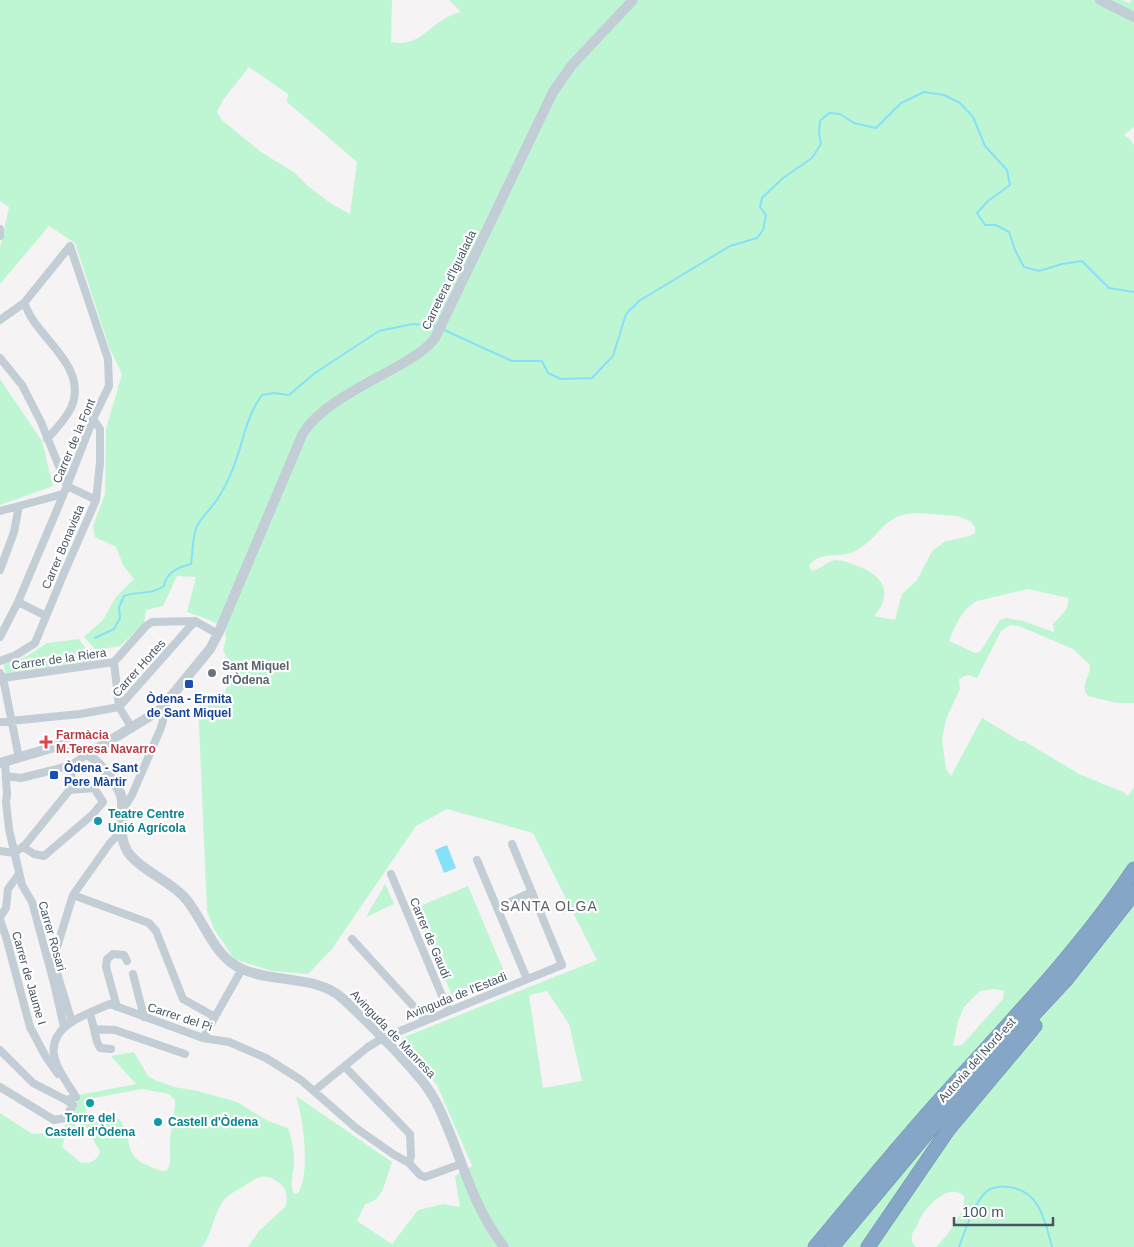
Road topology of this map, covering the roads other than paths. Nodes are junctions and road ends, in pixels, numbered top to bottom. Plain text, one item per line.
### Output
1 (633, 0) edge
2 (1100, 0) edge
3 (1134, 16) edge
4 (0, 229) edge
5 (0, 236) edge
6 (24, 303) junction
7 (0, 320) edge
8 (0, 358) edge
9 (93, 419) junction
10 (48, 439) junction
11 (67, 486) junction
12 (63, 494) junction
13 (96, 500) junction
14 (19, 506) junction
15 (0, 511) edge
16 (0, 570) edge
17 (18, 602) junction
18 (46, 616) junction
19 (195, 621) junction
20 (218, 634) junction
21 (0, 638) edge
22 (0, 661) edge
23 (114, 662) junction
24 (2, 680) edge
25 (118, 707) junction
26 (160, 710) junction
27 (11, 720) junction
28 (0, 722) edge
29 (132, 728) junction
30 (88, 754) junction
31 (19, 758) junction
32 (3, 762) edge
33 (71, 765) junction
34 (6, 776) junction
35 (70, 790) junction
36 (121, 813) junction
37 (120, 832) junction
38 (512, 844) dead end
39 (24, 847) junction
40 (0, 851) edge
41 (14, 853) junction
42 (477, 860) dead end
43 (1134, 869) edge
44 (19, 874) junction
45 (391, 874) dead end
46 (532, 892) junction
47 (73, 895) junction
48 (1131, 896) edge
49 (497, 908) junction
50 (0, 919) edge
51 (352, 939) dead end
52 (127, 961) dead end
53 (242, 969) junction
54 (133, 974) dead end
55 (527, 979) junction
56 (117, 1007) junction
57 (448, 1010) junction
58 (90, 1013) junction
59 (215, 1016) junction
60 (144, 1017) junction
61 (426, 1020) junction
62 (72, 1022) junction
63 (64, 1028) junction
64 (94, 1029) junction
65 (203, 1038) junction
66 (382, 1038) junction
67 (0, 1045) edge
68 (111, 1049) dead end
69 (2, 1052) edge
70 (184, 1054) dead end
71 (345, 1066) junction
72 (0, 1086) edge
73 (314, 1091) junction
74 (74, 1093) junction
75 (66, 1100) junction
76 (409, 1163) junction
77 (461, 1164) junction
78 (504, 1247) edge
79 (814, 1247) edge
80 (832, 1247) edge
81 (868, 1247) edge

1 - 20 street, Carretera d'Igualada
2 - 3 street
4 - 5 street
6 - 7 street
6 - 9 street, Carrer de la Font
6 - 10 street
8 - 10 street
9 - 11 street, Carrer de la Font
9 - 13 street, Carrer Bonavista
10 - 11 street
11 - 12 street, Carrer de la Font
11 - 13 street
12 - 14 street
12 - 17 street, Carrer de la Font
13 - 18 street, Carrer Bonavista
14 - 15 street
14 - 16 street
17 - 18 street
17 - 21 street, Carrer de la Font
18 - 22 street, Carrer Bonavista
19 - 20 street
19 - 23 street, Carrer de la Riera
19 - 25 street, Carrer Hortes
20 - 26 street, Carretera d'Igualada
23 - 24 street, Carrer de la Riera
23 - 25 street
24 - 27 street
25 - 27 street, Carrer Hortes
25 - 29 street
26 - 29 street, Carretera d'Igualada
26 - 36 street
27 - 28 street, Carrer Hortes
27 - 31 street
29 - 30 street, Carretera d'Igualada
30 - 31 street, Avinguda de Manresa
30 - 33 street
30 - 36 street, Avinguda de Manresa
31 - 32 street, Avinguda de Manresa
32 - 34 street, Carrer Rosari
33 - 34 street
33 - 35 street
34 - 41 street, Carrer Rosari
35 - 39 street
35 - 39 street
36 - 37 street, Avinguda de Manresa
37 - 47 street
37 - 53 street, Avinguda de Manresa
38 - 46 street
39 - 41 street
40 - 41 street
41 - 44 street, Carrer Rosari
42 - 49 street
43 - 79 highway, Autovia del Nord-est
44 - 50 street
44 - 63 street, Carrer Rosari
45 - 57 street, Carrer de Gaudí
46 - 49 street
46 - 55 street, Avinguda de l'Estadi
47 - 59 street
47 - 62 street
48 - 80 highway, Autovia del Nord-est
48 - 81 highway
49 - 55 street
50 - 74 street, Carrer de Jaume I
51 - 61 street
52 - 56 street
53 - 59 street
53 - 66 street, Avinguda de Manresa
54 - 60 street
55 - 57 street, Avinguda de l'Estadi
56 - 58 street
56 - 60 street, Carrer del Pi
57 - 61 street, Avinguda de l'Estadi
58 - 62 street
58 - 64 street
59 - 65 street
60 - 65 street, Carrer del Pi
61 - 66 street, Avinguda de l'Estadi
62 - 63 street
63 - 74 street
64 - 68 street
64 - 70 street
65 - 73 street, Carrer del Pi
66 - 71 street, Avinguda de l'Estadi
66 - 77 street, Avinguda de Manresa
67 - 69 street
69 - 75 street
71 - 73 street, Avinguda de l'Estadi
71 - 76 street
72 - 75 street
73 - 76 street, Carrer del Pi
74 - 75 street
76 - 77 street, Carrer del Pi
77 - 78 street, Avinguda de Manresa

